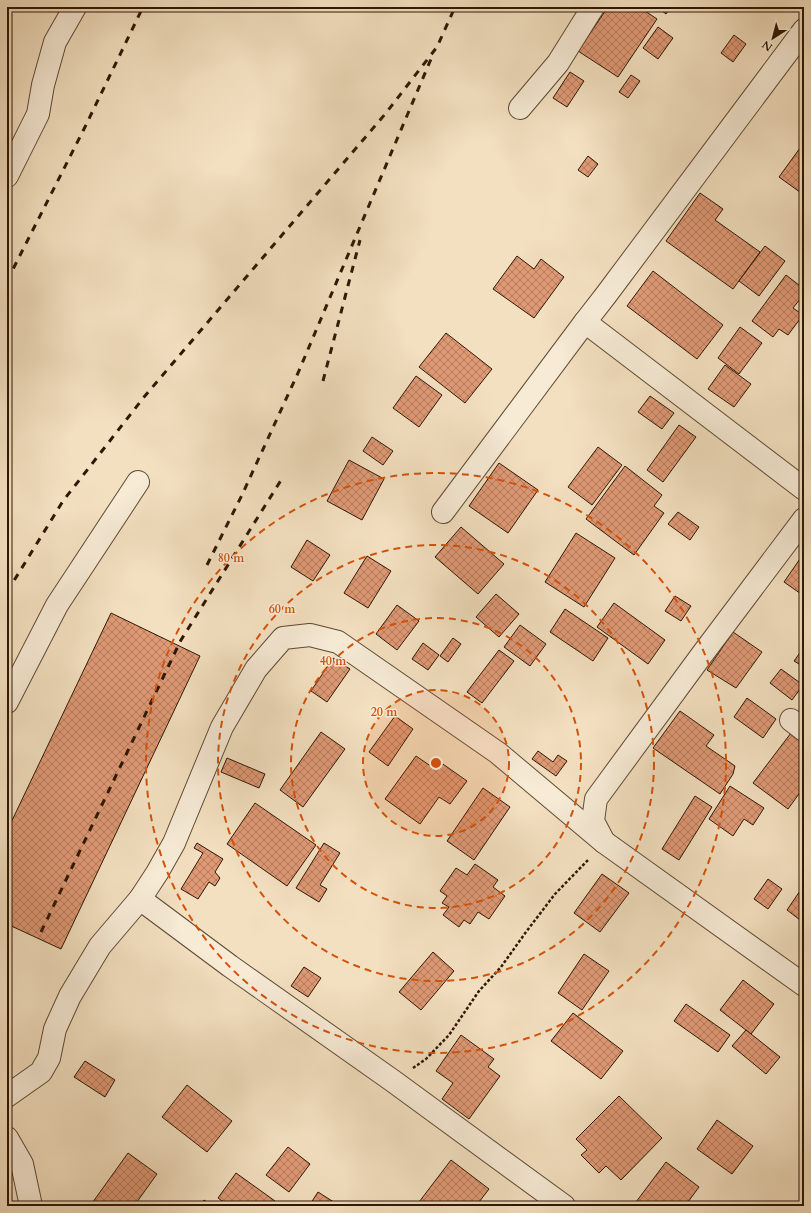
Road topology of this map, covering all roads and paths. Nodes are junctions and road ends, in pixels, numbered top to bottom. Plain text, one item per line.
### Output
1 (75, 7) edge
2 (593, 7) edge
3 (804, 30) edge
4 (520, 108) dead end
5 (7, 176) edge
6 (585, 322) junction
7 (138, 482) dead end
8 (804, 489) edge
9 (443, 512) dead end
10 (804, 518) edge
11 (7, 702) edge
12 (604, 842) junction
13 (140, 899) junction
14 (804, 985) edge
15 (393, 1081) junction
16 (7, 1096) edge
17 (7, 1138) edge
18 (31, 1206) edge
19 (564, 1206) edge

1 - 5 street
2 - 4 street
3 - 6 street
6 - 8 street
6 - 9 street
7 - 11 street
10 - 12 street
12 - 13 street
12 - 14 street
12 - 15 path
13 - 15 street
13 - 16 street
15 - 19 street
17 - 18 street

